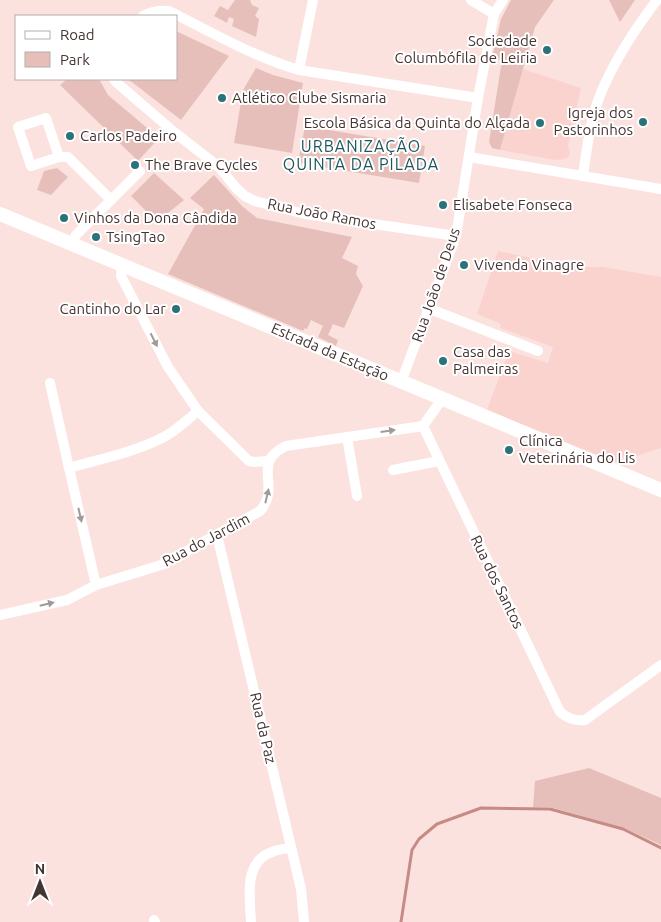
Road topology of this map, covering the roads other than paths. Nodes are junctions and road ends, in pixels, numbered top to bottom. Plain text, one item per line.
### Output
1 (313, 0) edge
2 (470, 0) edge
3 (503, 0) edge
4 (656, 0) edge
5 (494, 14) junction
6 (144, 15) edge
7 (177, 15) edge
8 (178, 15) edge
9 (299, 70) junction
10 (115, 80) edge
11 (478, 98) junction
12 (468, 157) junction
13 (58, 158) junction
14 (140, 171) dead end
15 (583, 176) junction
16 (661, 189) edge
17 (111, 200) junction
18 (0, 214) edge
19 (456, 236) junction
20 (72, 244) junction
21 (122, 264) junction
22 (430, 309) junction
23 (538, 351) dead end
24 (401, 382) junction
25 (50, 383) dead end
26 (442, 399) junction
27 (198, 411) junction
28 (424, 426) junction
29 (347, 437) junction
30 (268, 461) junction
31 (439, 461) junction
32 (69, 468) junction
33 (393, 470) dead end
34 (661, 490) edge
35 (357, 496) dead end
36 (217, 535) junction
37 (96, 585) junction
38 (0, 616) edge
39 (661, 665) edge
40 (291, 848) junction
41 (251, 922) edge
42 (304, 922) edge

1 - 9 street
2 - 5 street
3 - 5 street
4 - 15 street
5 - 11 street, Rua João de Deus
6 - 7 street
8 - 9 street
9 - 11 street
10 - 19 street, Rua João Ramos
11 - 12 street, Rua João de Deus
12 - 15 street
12 - 19 street, Rua João de Deus
13 - 13 street
13 - 17 street
14 - 17 street
15 - 16 street
17 - 20 street
18 - 20 main road, Estrada da Estação
19 - 22 street, Rua João de Deus
20 - 21 main road, Estrada da Estação
21 - 24 main road, Estrada da Estação
21 -> 27 street
22 - 23 street
22 - 24 street, Rua João de Deus
24 - 26 main road, Estrada da Estação
25 - 32 street
26 - 28 street
26 - 34 main road, Estrada da Estação
27 - 30 street
27 - 32 street
29 -> 28 street
28 - 31 street, Rua dos Santos
29 - 30 street
29 - 35 street
36 -> 30 street, Rua do Jardim
31 - 33 street
31 - 39 street, Rua dos Santos
32 -> 37 street
36 - 37 street, Rua do Jardim
36 - 40 street, Rua da Paz
38 -> 37 street, Rua do Jardim
40 - 41 street
40 - 42 street, Rua da Paz

